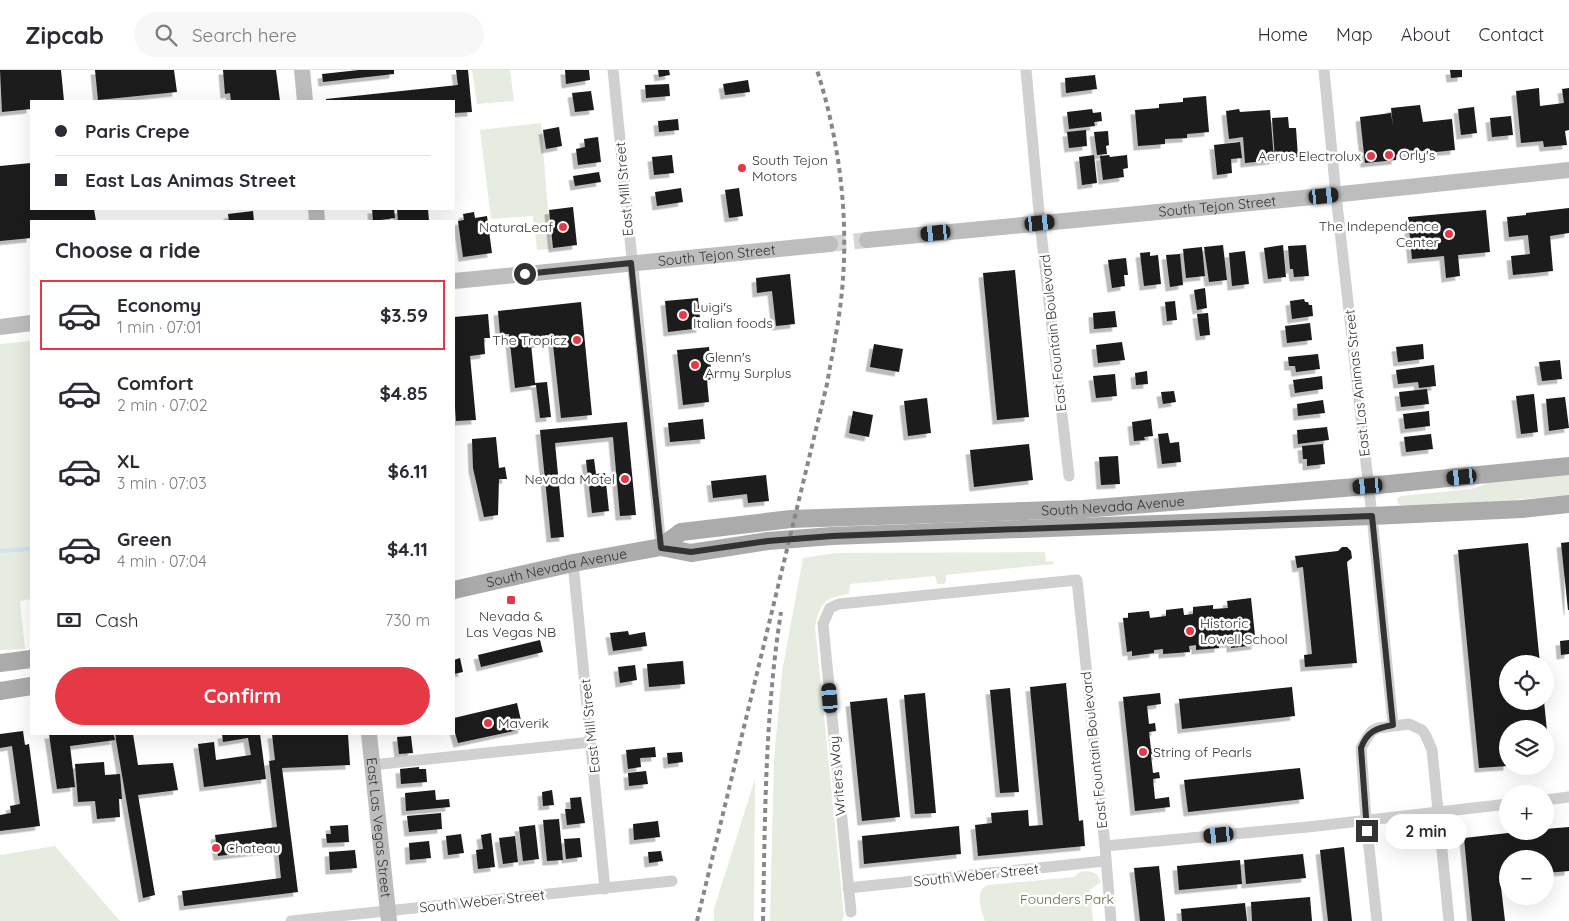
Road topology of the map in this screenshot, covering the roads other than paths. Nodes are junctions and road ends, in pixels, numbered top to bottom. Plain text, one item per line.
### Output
1 (302, 70) edge
2 (613, 70) edge
3 (1026, 70) edge
4 (1324, 70) edge
5 (305, 100) edge
6 (1569, 170) edge
7 (1336, 195) junction
8 (1040, 223) junction
9 (866, 240) tunnel mouth
10 (830, 244) tunnel mouth
11 (631, 263) junction
12 (455, 281) edge
13 (30, 323) edge
14 (0, 326) edge
15 (1569, 466) edge
16 (1069, 476) dead end
17 (1368, 486) junction
18 (1569, 504) edge
19 (1372, 516) junction
20 (661, 548) junction
21 (574, 563) junction
22 (455, 590) edge
23 (828, 611) joint
24 (30, 659) edge
25 (0, 663) edge
26 (30, 686) edge
27 (0, 690) edge
28 (1393, 725) junction
29 (369, 735) edge
30 (592, 742) junction
31 (372, 765) junction
32 (1569, 797) edge
33 (1554, 799) edge
34 (1499, 805) edge
35 (1438, 812) junction
36 (1366, 820) junction
37 (1105, 846) junction
38 (1105, 862) junction
39 (672, 882) dead end
40 (848, 888) junction
41 (605, 889) junction
42 (851, 912) dead end
43 (388, 916) edge
44 (291, 921) edge
45 (1111, 921) edge
46 (1377, 921) edge
47 (1448, 921) edge

1 - 5 street
2 - 11 street, East Mill Street
3 - 8 street, East Fountain Boulevard
4 - 7 street, East Las Animas Street
6 - 7 street, South Tejon Street
7 - 8 street, South Tejon Street
7 - 17 street, East Las Animas Street
8 - 9 street, South Tejon Street
8 - 16 street, East Fountain Boulevard
10 - 11 street, South Tejon Street
11 - 12 street, South Tejon Street
11 - 20 street, East Mill Street
13 - 14 street
15 - 17 main road, South Nevada Avenue
17 - 19 street, East Las Animas Street
17 - 20 main road, South Nevada Avenue
18 - 19 main road, South Nevada Avenue
19 - 20 main road, South Nevada Avenue
19 - 28 street, East Las Animas Street
20 - 21 main road, South Nevada Avenue
21 - 22 main road, South Nevada Avenue
21 - 30 street, East Mill Street
23 - 37 street, East Fountain Boulevard
23 - 40 street, Writers Way
24 - 25 main road
26 - 27 main road
28 - 35 street
28 - 36 street
29 - 31 street, East Las Vegas Street
30 - 31 street
30 - 41 street, East Mill Street
31 - 43 street, East Las Vegas Street
32 - 33 street
34 - 35 street
35 - 36 street
35 - 47 street
36 - 37 street
36 - 46 street
37 - 38 street, East Fountain Boulevard
38 - 40 street, South Weber Street
38 - 45 street, East Fountain Boulevard
39 - 41 street, South Weber Street
40 - 42 street, Writers Way
41 - 43 street, South Weber Street
43 - 44 street, South Weber Street

